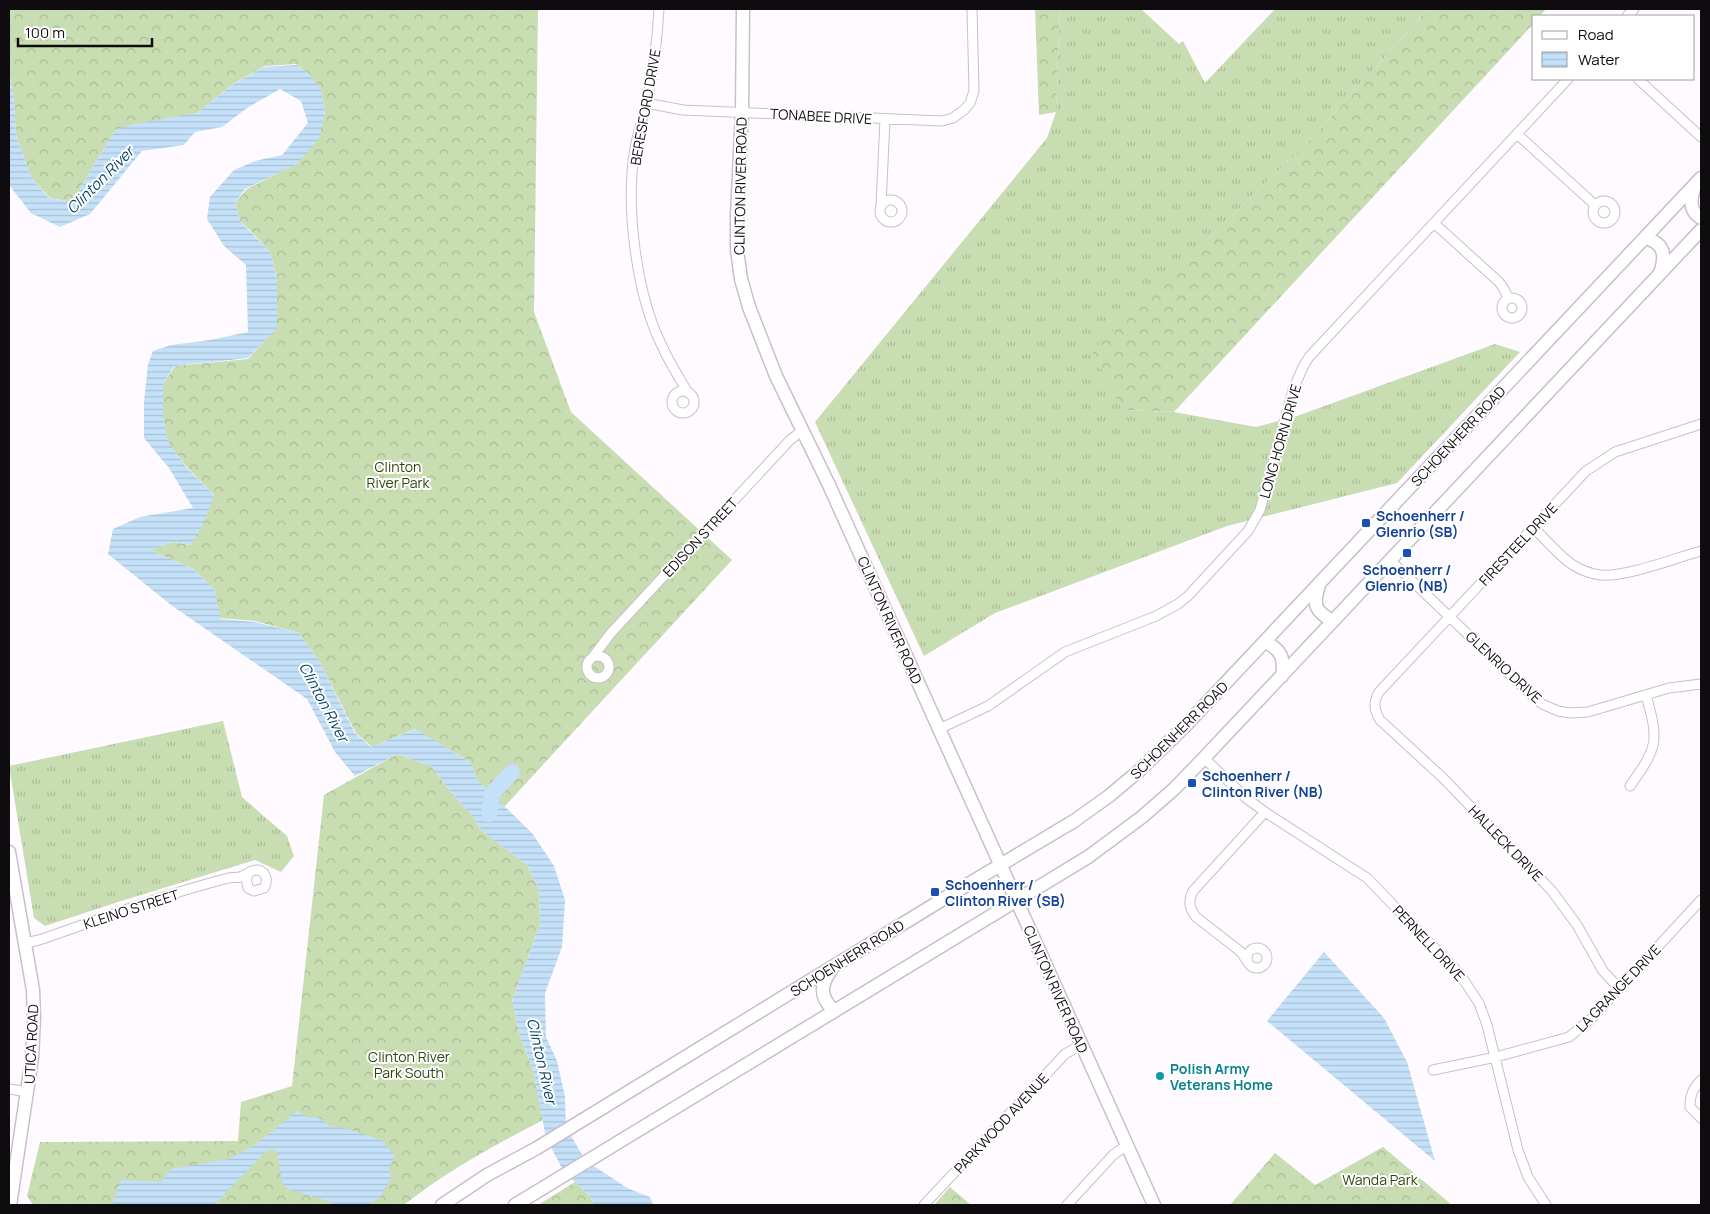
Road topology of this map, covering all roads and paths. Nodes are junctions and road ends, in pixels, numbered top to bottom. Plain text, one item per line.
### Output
1 (658, 9) edge
2 (743, 9) edge
3 (972, 9) edge
4 (1567, 80) edge
5 (1639, 80) edge
6 (646, 103) junction
7 (742, 112) junction
8 (885, 119) junction
9 (1517, 134) junction
10 (1701, 137) edge
11 (1698, 181) edge
12 (883, 192) junction
13 (894, 201) junction
14 (1595, 205) dead end
15 (881, 206) junction
16 (1701, 218) edge
17 (1434, 222) junction
18 (1701, 230) edge
19 (1645, 238) junction
20 (1660, 273) junction
21 (1508, 298) dead end
22 (679, 377) junction
23 (688, 393) junction
24 (674, 395) junction
25 (1701, 424) edge
26 (802, 431) junction
27 (1534, 528) junction
28 (1701, 551) edge
29 (1390, 560) junction
30 (1319, 585) junction
31 (1450, 617) junction
32 (1333, 621) junction
33 (1265, 642) junction
34 (602, 646) junction
35 (592, 658) junction
36 (605, 660) junction
37 (1282, 676) junction
38 (1701, 684) edge
39 (1646, 694) junction
40 (1376, 713) joint
41 (939, 729) junction
42 (1204, 758) junction
43 (1630, 786) dead end
44 (1265, 812) junction
45 (9, 852) edge
46 (1001, 865) junction
47 (250, 872) junction
48 (238, 877) junction
49 (246, 885) junction
50 (1701, 900) edge
51 (1017, 901) junction
52 (25, 943) junction
53 (1251, 949) junction
54 (1241, 952) junction
55 (1247, 961) junction
56 (835, 966) junction
57 (1619, 988) junction
58 (835, 1011) junction
59 (1081, 1045) junction
60 (1496, 1057) junction
61 (1433, 1070) dead end
62 (1701, 1080) edge
63 (9, 1088) edge
64 (28, 1092) junction
65 (1701, 1118) edge
66 (1127, 1145) junction
67 (10, 1205) edge
68 (442, 1205) edge
69 (515, 1205) edge
70 (924, 1205) edge
71 (1066, 1205) edge
72 (1154, 1205) edge
73 (1546, 1205) edge

1 - 6 street, BERESFORD DRIVE
2 - 7 main road, CLINTON RIVER ROAD
3 - 8 street, TONABEE DRIVE
4 - 9 street, LONG HORN DRIVE
5 - 10 street
6 - 7 street, TONABEE DRIVE
6 - 22 street, BERESFORD DRIVE
7 - 8 street, TONABEE DRIVE
7 - 26 main road, CLINTON RIVER ROAD
8 - 12 street
9 - 14 street
9 - 17 street, LONG HORN DRIVE
11 - 16 main road
11 - 19 main road, SCHOENHERR ROAD
12 - 13 street
12 - 15 street
13 - 15 street
13 - 15 street
17 - 21 street
17 - 41 street, LONG HORN DRIVE
18 - 20 main road
19 - 20 main road
19 - 30 main road, SCHOENHERR ROAD
20 - 29 main road
22 - 23 street, BERESFORD DRIVE
22 - 24 street
23 - 24 street
23 - 24 street
25 - 27 street, FIRESTEEL DRIVE
26 - 34 street, EDISON STREET
26 - 41 main road, CLINTON RIVER ROAD
27 - 28 street
27 - 31 street, FIRESTEEL DRIVE
29 - 31 street, GLENRIO DRIVE
29 - 32 main road
30 - 32 main road
30 - 33 main road, SCHOENHERR ROAD
31 - 39 street, GLENRIO DRIVE
31 - 40 street, FIRESTEEL DRIVE
32 - 37 main road
33 - 37 main road
33 - 46 main road, SCHOENHERR ROAD
34 - 35 street, EDISON STREET
34 - 36 street
35 - 36 street
35 - 36 street
37 - 42 main road
38 - 39 street, GLENRIO DRIVE
39 - 43 street
40 - 57 street, HALLECK DRIVE
41 - 46 main road, CLINTON RIVER ROAD
42 - 44 street, PERNELL DRIVE
42 - 51 main road
44 - 54 street
44 - 60 street, PERNELL DRIVE
45 - 52 main road, UTICA ROAD
46 - 51 main road, CLINTON RIVER ROAD
46 - 56 main road, SCHOENHERR ROAD
47 - 48 street, KLEINO STREET
47 - 49 street
47 - 49 street
48 - 49 street
48 - 52 street, KLEINO STREET
50 - 57 street, LA GRANGE DRIVE
51 - 58 main road
51 - 59 main road, CLINTON RIVER ROAD
52 - 64 main road, UTICA ROAD
53 - 54 street
53 - 55 street
53 - 55 street
54 - 55 street
56 - 58 main road
56 - 68 main road, SCHOENHERR ROAD
57 - 60 street, LA GRANGE DRIVE
58 - 69 main road
59 - 66 main road, CLINTON RIVER ROAD
59 - 70 street, PARKWOOD AVENUE
60 - 61 street, LA GRANGE DRIVE
60 - 73 street, PERNELL DRIVE
62 - 65 street
63 - 64 street
64 - 67 main road, UTICA ROAD
66 - 71 street
66 - 72 main road, CLINTON RIVER ROAD

